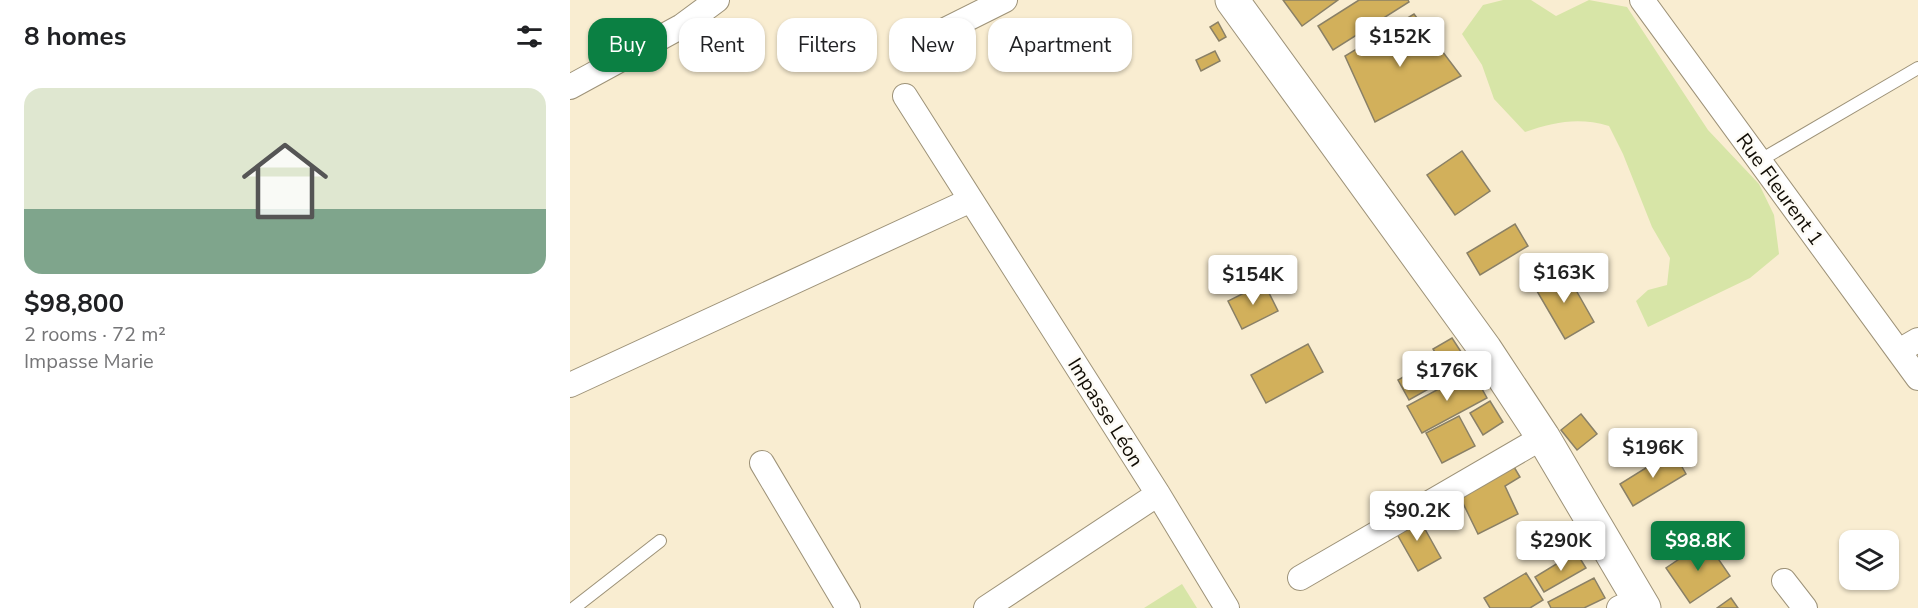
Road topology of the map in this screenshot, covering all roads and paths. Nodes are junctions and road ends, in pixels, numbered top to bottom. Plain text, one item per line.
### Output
1 (717, 0) edge
2 (1005, 0) edge
3 (1232, 0) edge
4 (1642, 0) edge
5 (969, 18) edge
6 (1918, 68) edge
7 (570, 87) edge
8 (905, 96) dead end
9 (1759, 161) junction
10 (971, 200) junction
11 (1909, 346) edge
12 (1918, 378) edge
13 (570, 385) edge
14 (1543, 437) junction
15 (762, 463) dead end
16 (1158, 494) junction
17 (660, 542) dead end
18 (1300, 578) dead end
19 (1784, 581) dead end
20 (1634, 605) edge
21 (574, 608) edge
22 (848, 608) edge
23 (986, 608) edge
24 (1227, 608) edge
25 (1805, 608) edge

1 - 7 street
2 - 5 street
3 - 14 main road
4 - 9 street, Rue Fleurent 1
6 - 9 lane
8 - 10 street, Impasse Léon
9 - 11 street, Rue Fleurent 1
10 - 13 street
10 - 16 street, Impasse Léon
11 - 12 street, Rue Fleurent 1
14 - 18 street
14 - 20 main road
15 - 22 street
16 - 23 street
16 - 24 street, Impasse Léon
17 - 21 lane
19 - 25 street

